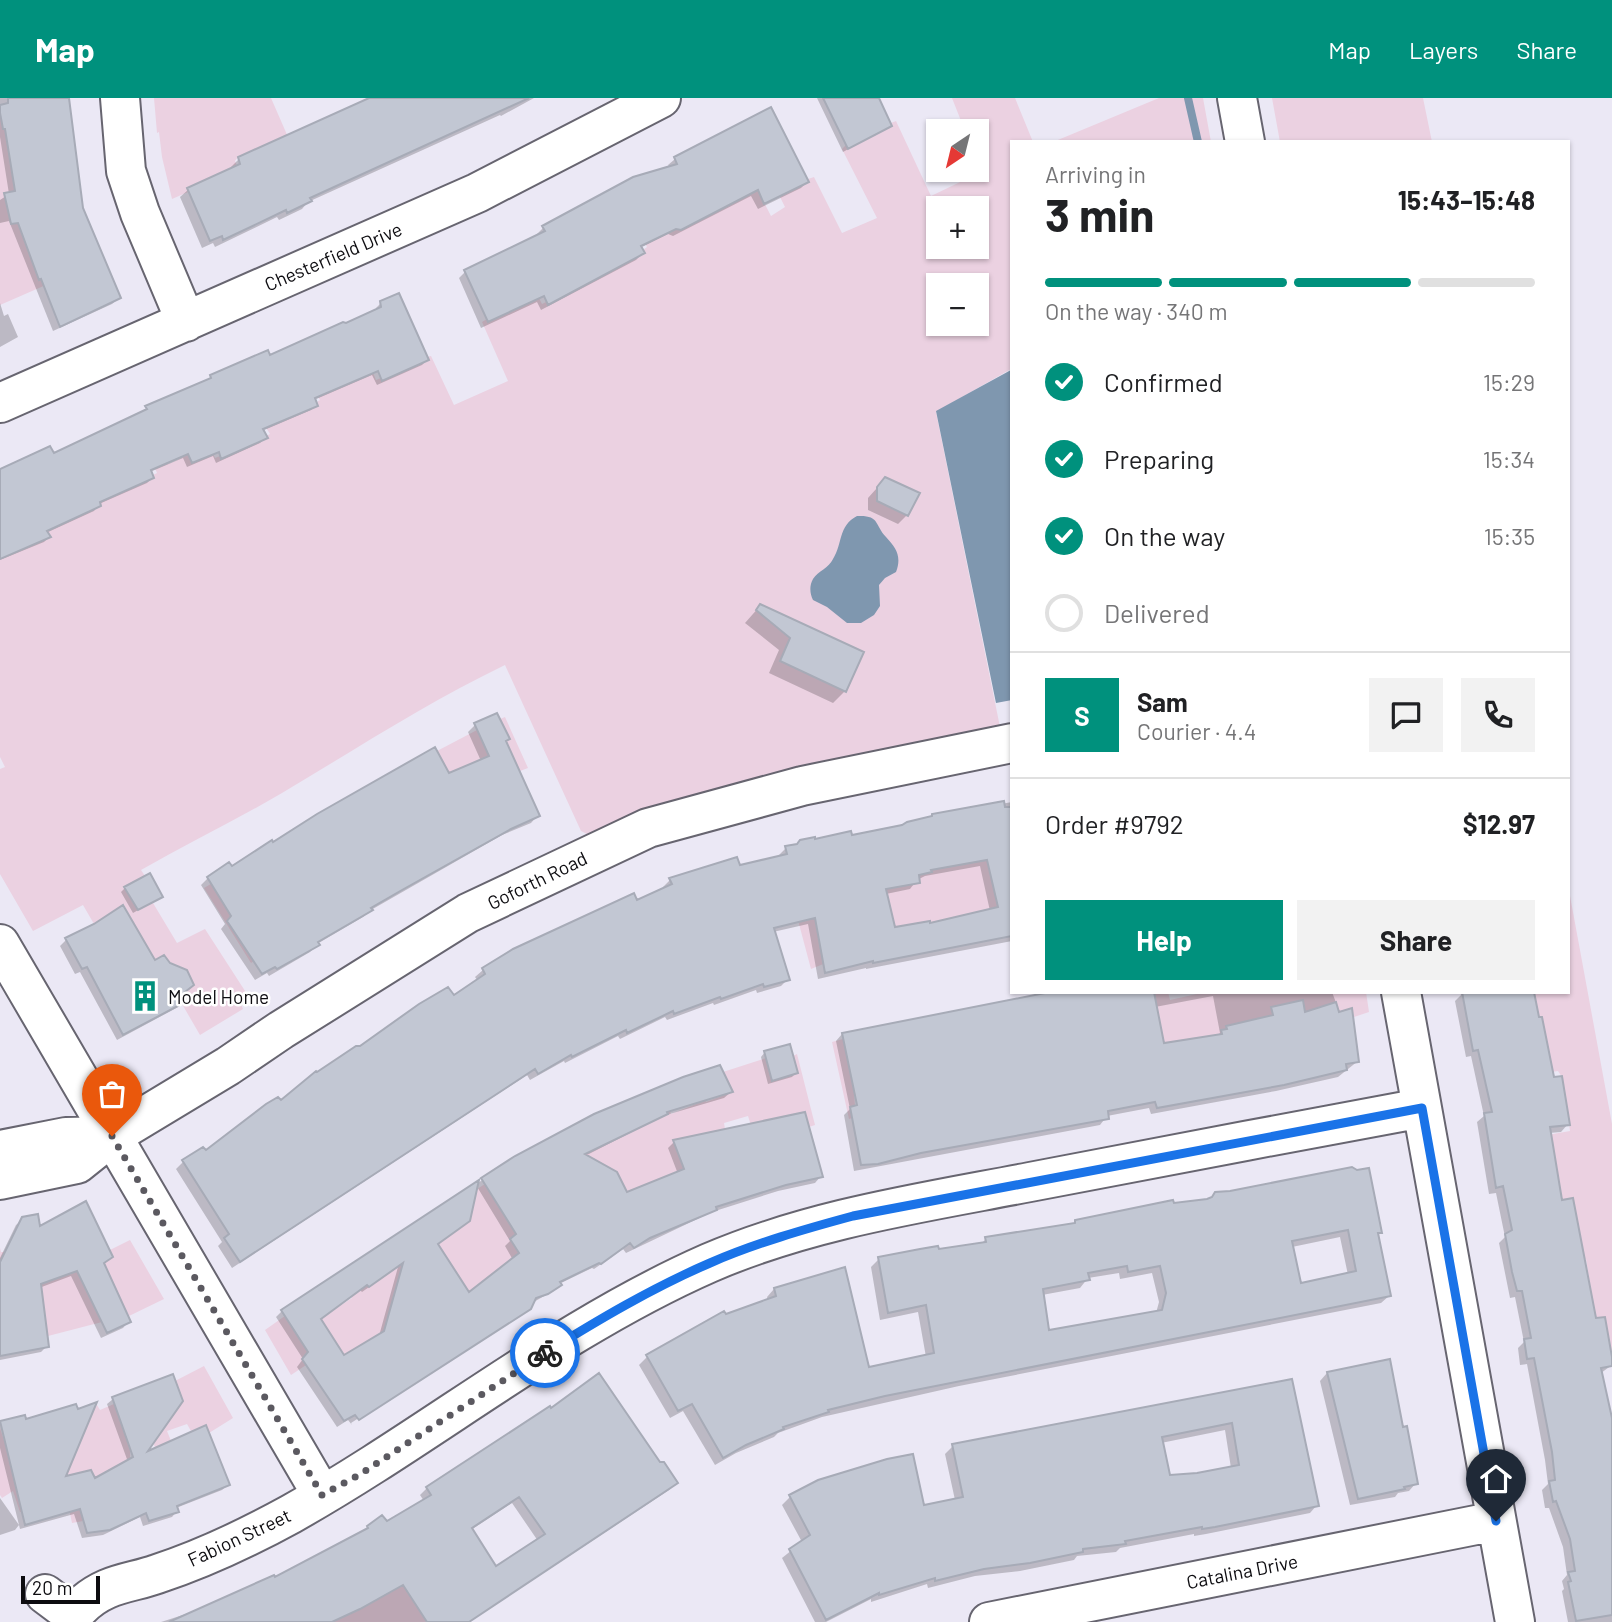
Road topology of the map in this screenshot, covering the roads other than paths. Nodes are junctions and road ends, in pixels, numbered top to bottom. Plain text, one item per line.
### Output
1 (120, 98) edge
2 (661, 98) edge
3 (1237, 98) edge
4 (1245, 140) edge
5 (186, 322) junction
6 (0, 403) edge
7 (1010, 743) edge
8 (0, 944) edge
9 (1401, 994) edge
10 (1422, 1108) junction
11 (112, 1136) junction
12 (0, 1150) edge
13 (72, 1151) junction
14 (0, 1180) edge
15 (322, 1495) junction
16 (1496, 1521) junction
17 (62, 1610) edge
18 (989, 1622) edge
19 (1515, 1622) edge

1 - 5 street
2 - 5 street, Chesterfield Drive
3 - 4 street
5 - 6 street, Chesterfield Drive
7 - 11 street, Goforth Road
8 - 11 street
9 - 10 street
10 - 15 street, Fabion Street
10 - 16 street
11 - 13 street, Goforth Road
11 - 15 street
12 - 13 street, Goforth Road
13 - 14 street, Goforth Road
15 - 17 street, Fabion Street
16 - 18 street, Catalina Drive
16 - 19 street

